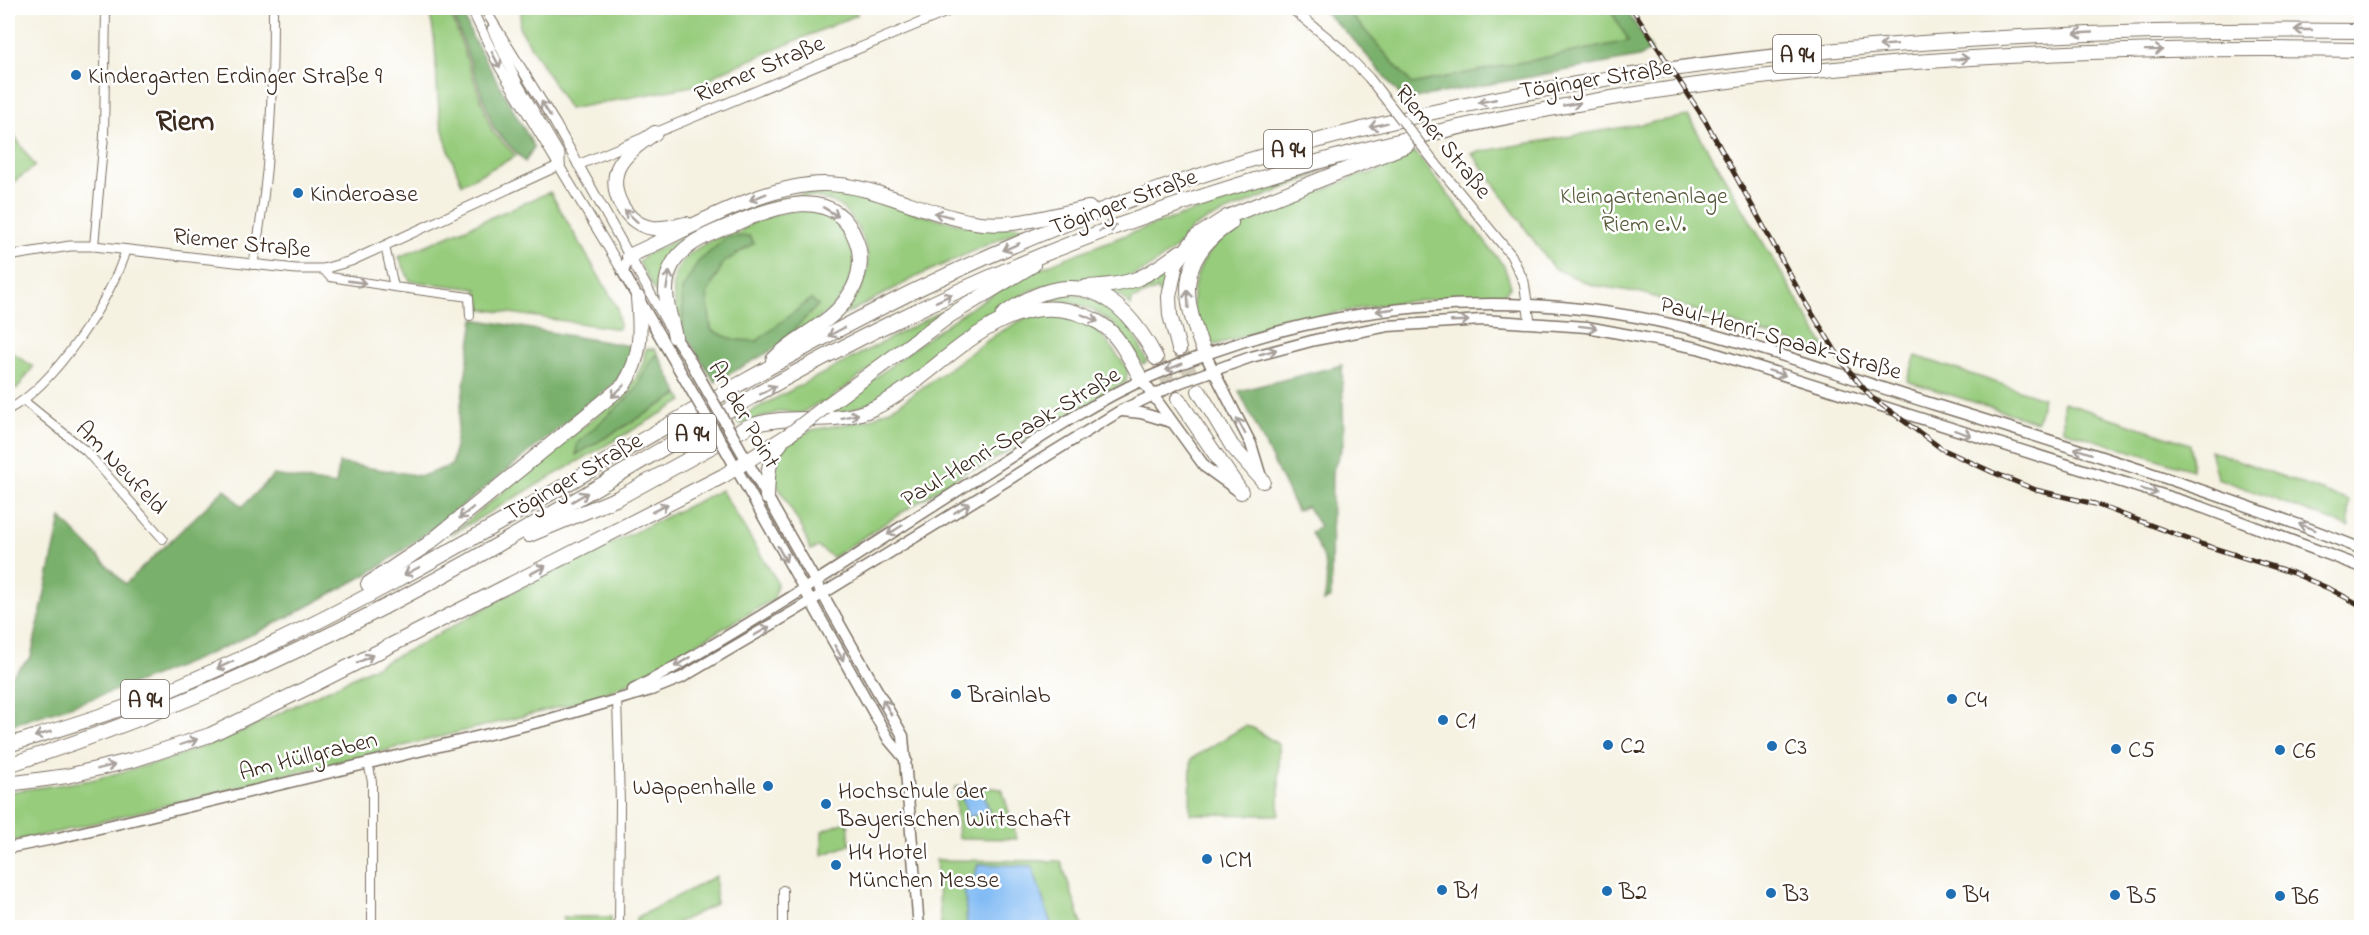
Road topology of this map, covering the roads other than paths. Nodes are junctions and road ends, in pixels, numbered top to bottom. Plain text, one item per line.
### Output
1 (106, 8) edge
2 (273, 8) edge
3 (471, 8) edge
4 (483, 8) edge
5 (956, 8) edge
6 (1291, 8) edge
7 (2361, 31) edge
8 (2361, 50) edge
9 (1452, 127) junction
10 (655, 133) junction
11 (560, 165) junction
12 (577, 169) junction
13 (579, 197) junction
14 (1124, 202) junction
15 (1247, 209) junction
16 (706, 221) junction
17 (94, 246) junction
18 (385, 246) junction
19 (126, 249) junction
20 (1054, 249) junction
21 (1182, 251) junction
22 (8, 256) edge
23 (629, 256) junction
24 (253, 265) junction
25 (323, 269) junction
26 (623, 272) junction
27 (394, 288) junction
28 (1078, 288) junction
29 (638, 298) junction
30 (1527, 304) junction
31 (471, 316) dead end
32 (1530, 322) junction
33 (983, 331) junction
34 (675, 338) junction
35 (1179, 349) tunnel mouth
36 (1205, 354) junction
37 (1156, 358) tunnel mouth
38 (1212, 370) junction
39 (763, 371) junction
40 (1142, 380) junction
41 (1199, 391) tunnel mouth
42 (1152, 395) junction
43 (1178, 399) tunnel mouth
44 (24, 402) junction
45 (8, 410) edge
46 (1120, 411) junction
47 (1171, 422) junction
48 (790, 434) junction
49 (1026, 448) junction
50 (1035, 463) junction
51 (741, 464) junction
52 (1263, 481) joint
53 (1241, 492) joint
54 (768, 497) junction
55 (164, 539) dead end
56 (494, 548) junction
57 (2361, 549) edge
58 (2361, 567) edge
59 (816, 580) junction
60 (802, 589) junction
61 (823, 594) junction
62 (810, 602) junction
63 (279, 640) junction
64 (617, 699) junction
65 (8, 745) edge
66 (906, 760) junction
67 (368, 762) junction
68 (8, 765) edge
69 (8, 784) edge
70 (8, 848) edge
71 (783, 890) dead end
72 (372, 927) edge
73 (619, 927) edge
74 (783, 927) edge
75 (919, 927) edge

1 - 17 street
2 - 24 street
3 -> 11 street, An der Point
4 - 11 street, An der Point
12 -> 4 street, An der Point
5 - 10 street, Riemer Straße
6 - 30 street, Riemer Straße, bridge
7 -> 14 highway, Töginger Straße / A 94
9 -> 8 highway, Töginger Straße / A 94
9 - 15 highway
20 -> 9 highway, Töginger Straße / A 94
10 - 12 street, Riemer Straße
16 -> 10 highway
11 - 12 street
11 - 13 street, An der Point
11 - 18 street, Riemer Straße
12 - 13 street
12 - 23 street, An der Point
13 - 26 street, An der Point
14 -> 16 highway
14 -> 39 highway, Töginger Straße / A 94
15 - 21 highway
36 -> 15 highway
16 - 23 highway
17 - 19 street, Riemer Straße
17 - 22 street, Riemer Straße
18 - 25 street, Riemer Straße
18 - 27 street
19 - 24 street, Riemer Straße
19 - 44 street
20 - 48 highway, bridge
56 -> 20 highway, Töginger Straße / A 94
21 - 28 highway
21 - 35 highway
23 - 26 main road
23 - 34 street, An der Point
24 - 25 street, Riemer Straße
25 -> 27 street
26 - 29 main road, An der Point
27 - 31 street
28 - 33 highway
28 - 37 highway
29 - 51 main road, An der Point, bridge
29 -> 63 highway
30 - 32 street, Riemer Straße
30 -> 36 main road, Paul-Henri-Spaak-Straße
57 -> 30 main road, Paul-Henri-Spaak-Straße
38 -> 32 main road, Paul-Henri-Spaak-Straße
32 -> 58 main road, Paul-Henri-Spaak-Straße
33 -> 40 highway
56 -> 33 highway
34 -> 39 highway
34 - 51 main road, An der Point, bridge
36 - 38 main road
36 -> 40 main road, Paul-Henri-Spaak-Straße
38 - 42 main road, Paul-Henri-Spaak-Straße
52 -> 38 main road
39 -> 63 highway, Töginger Straße / A 94
40 - 42 main road
40 - 49 main road, Paul-Henri-Spaak-Straße
41 - 52 highway
42 - 46 main road, Paul-Henri-Spaak-Straße
42 - 47 main road
43 - 53 highway
44 - 45 street
44 - 55 street, Am Neufeld
46 - 47 main road
46 - 50 main road, Paul-Henri-Spaak-Straße
47 - 53 main road
48 - 51 highway
48 - 54 highway
49 - 50 main road
49 -> 59 main road, Paul-Henri-Spaak-Straße
61 -> 50 main road, Paul-Henri-Spaak-Straße
51 - 54 main road, An der Point
51 -> 60 main road, An der Point
69 -> 51 highway
54 - 59 main road, An der Point
56 - 68 highway, Töginger Straße / A 94
59 - 60 main road, Paul-Henri-Spaak-Straße
59 - 61 main road, An der Point
60 - 62 main road, An der Point
60 -> 64 main road, Am Hüllgraben
61 - 62 main road, Paul-Henri-Spaak-Straße
66 -> 61 main road, An der Point
64 -> 62 main road, Am Hüllgraben
62 -> 66 main road, An der Point
63 -> 65 highway, Töginger Straße / A 94
64 - 67 main road, Am Hüllgraben
64 - 73 street
66 - 75 main road, An der Point
67 - 70 main road, Am Hüllgraben
67 - 72 street
71 - 74 street

